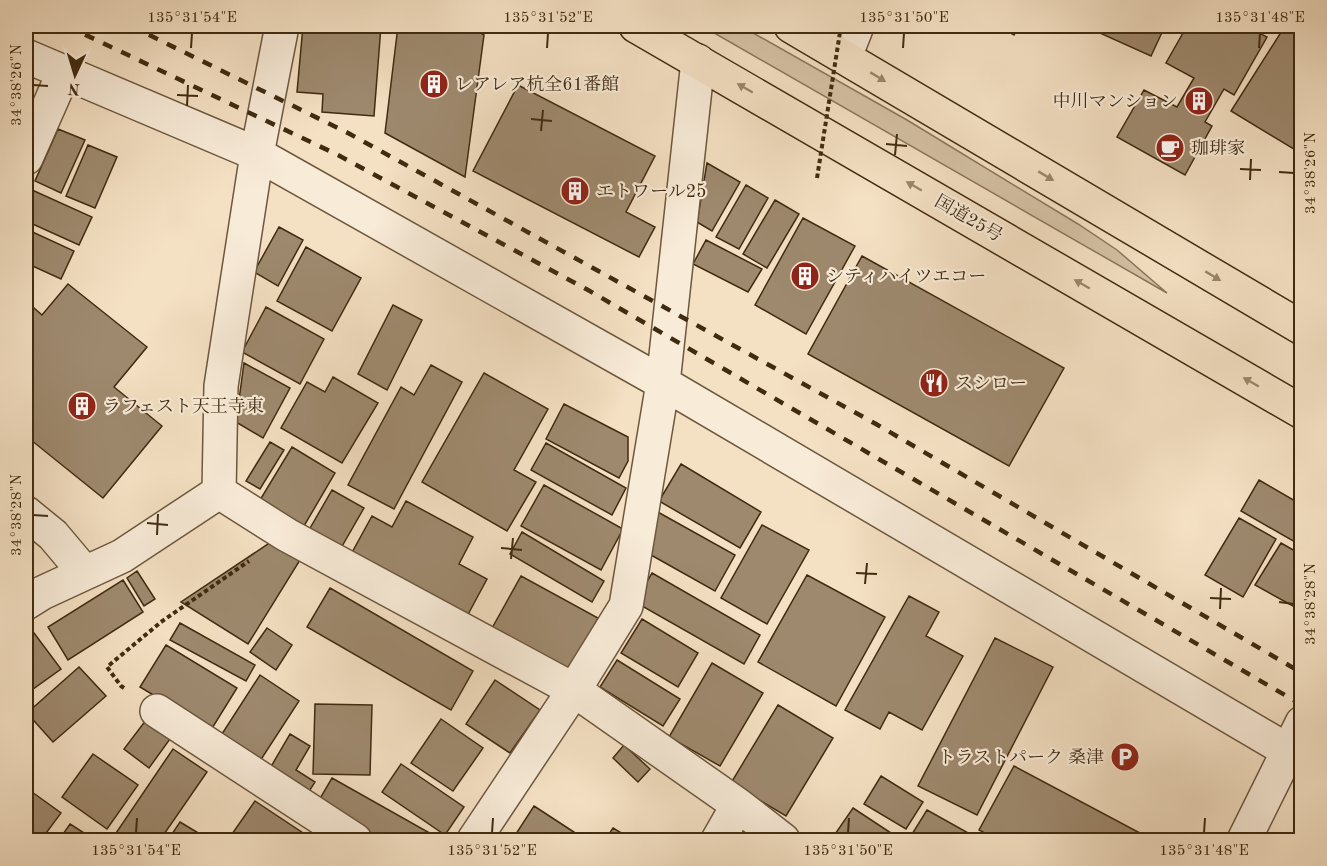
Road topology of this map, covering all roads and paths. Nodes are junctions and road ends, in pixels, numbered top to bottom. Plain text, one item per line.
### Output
1 (282, 26) edge
2 (636, 26) edge
3 (791, 26) edge
4 (857, 26) edge
5 (843, 41) edge
6 (26, 56) edge
7 (698, 61) junction
8 (64, 72) junction
9 (257, 154) junction
10 (26, 158) edge
11 (817, 178) dead end
12 (1302, 328) edge
13 (663, 383) junction
14 (1302, 412) edge
15 (219, 492) junction
16 (26, 513) edge
17 (287, 535) junction
18 (85, 573) junction
19 (26, 603) edge
20 (574, 690) junction
21 (157, 711) joint
22 (1297, 744) edge
23 (738, 805) junction
24 (355, 840) edge
25 (474, 840) edge
26 (718, 840) edge
27 (783, 840) edge
28 (1244, 840) edge

1 - 9 street
2 - 7 highway, 国道25号
3 - 5 highway
4 - 5 street
5 - 11 path, bridge
5 -> 12 highway
6 - 8 street
7 - 13 street
14 -> 7 highway, 国道25号
8 - 9 street
8 - 10 street
9 - 13 street
9 - 15 street
13 - 20 street
13 - 22 street
15 - 17 street
15 - 18 street
16 - 18 street
17 - 20 street
17 - 21 path
18 - 19 street
20 - 23 street
20 - 25 street
21 - 24 street
22 - 28 street
23 - 26 street
23 - 27 street

